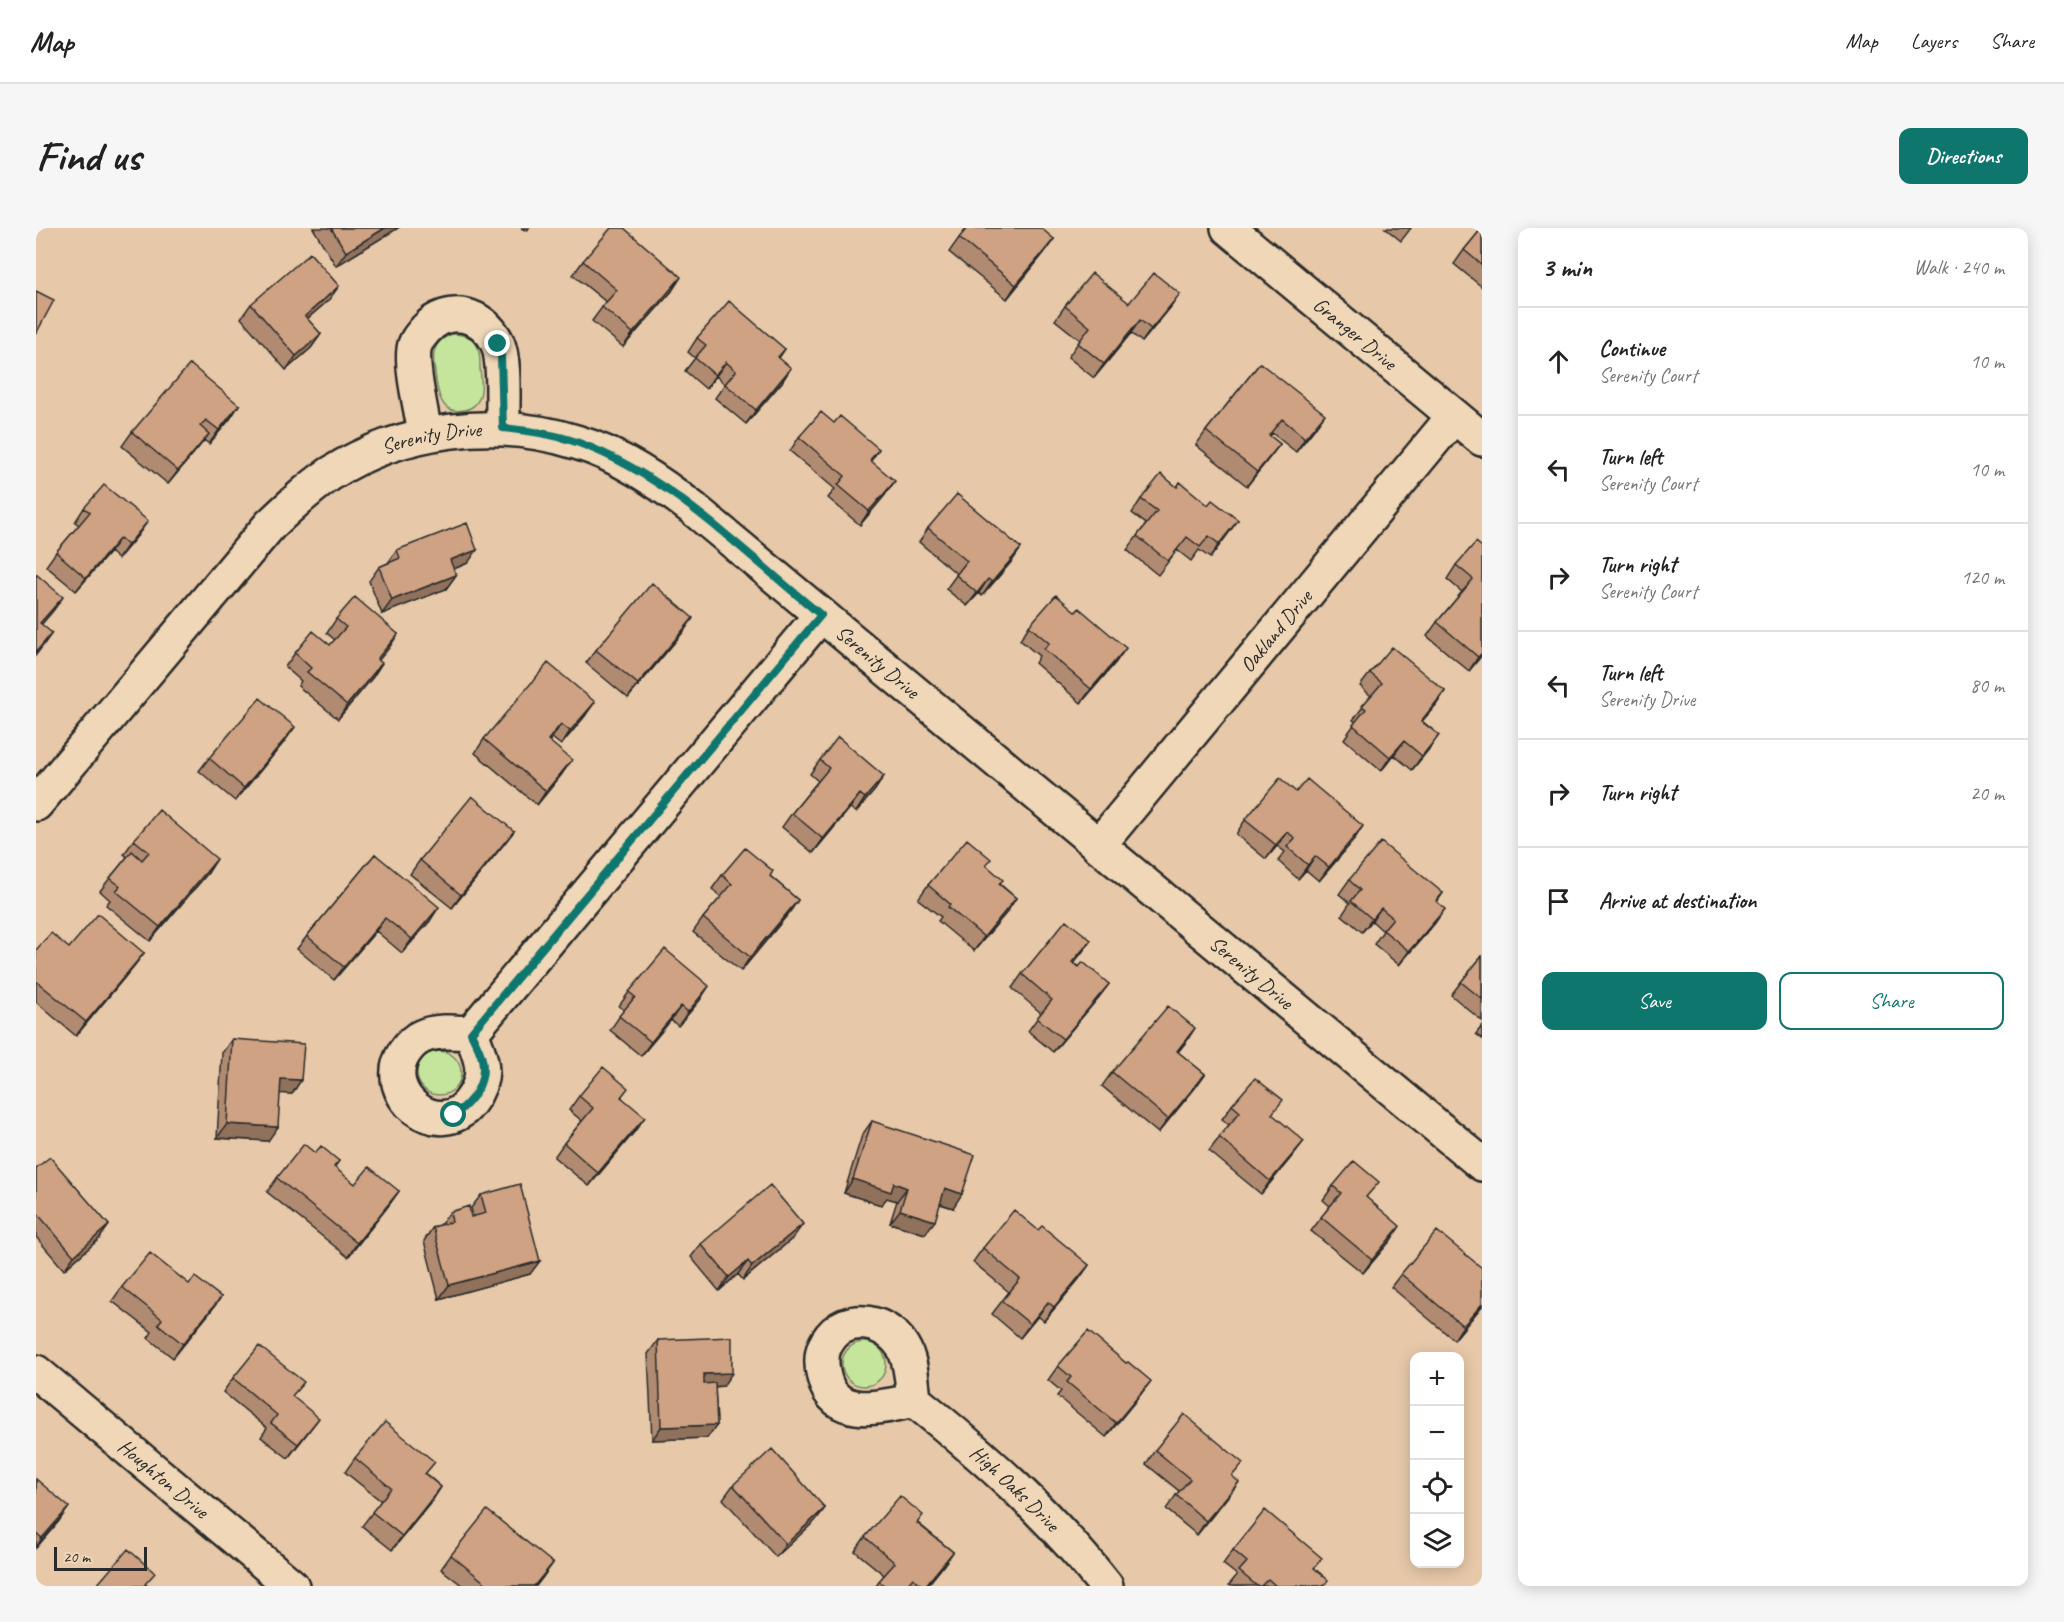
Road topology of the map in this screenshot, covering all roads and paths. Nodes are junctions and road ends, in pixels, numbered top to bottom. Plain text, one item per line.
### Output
1 (1228, 228) edge
2 (1454, 416) junction
3 (503, 428) junction
4 (425, 435) junction
5 (1482, 439) edge
6 (821, 615) junction
7 (36, 804) edge
8 (1098, 846) junction
9 (471, 1033) dead end
10 (1482, 1164) edge
11 (36, 1372) edge
12 (914, 1400) dead end
13 (292, 1586) edge
14 (1106, 1586) edge

1 - 2 street, Granger Drive
2 - 5 street, Granger Drive
2 - 8 street, Oakland Drive
3 - 4 street, Serenity Drive
3 - 4 street
3 - 6 street, Serenity Drive
4 - 7 street, Serenity Drive
6 - 8 street, Serenity Drive
6 - 9 street
8 - 10 street, Serenity Drive
11 - 13 street, Houghton Drive
12 - 14 street, High Oaks Drive

